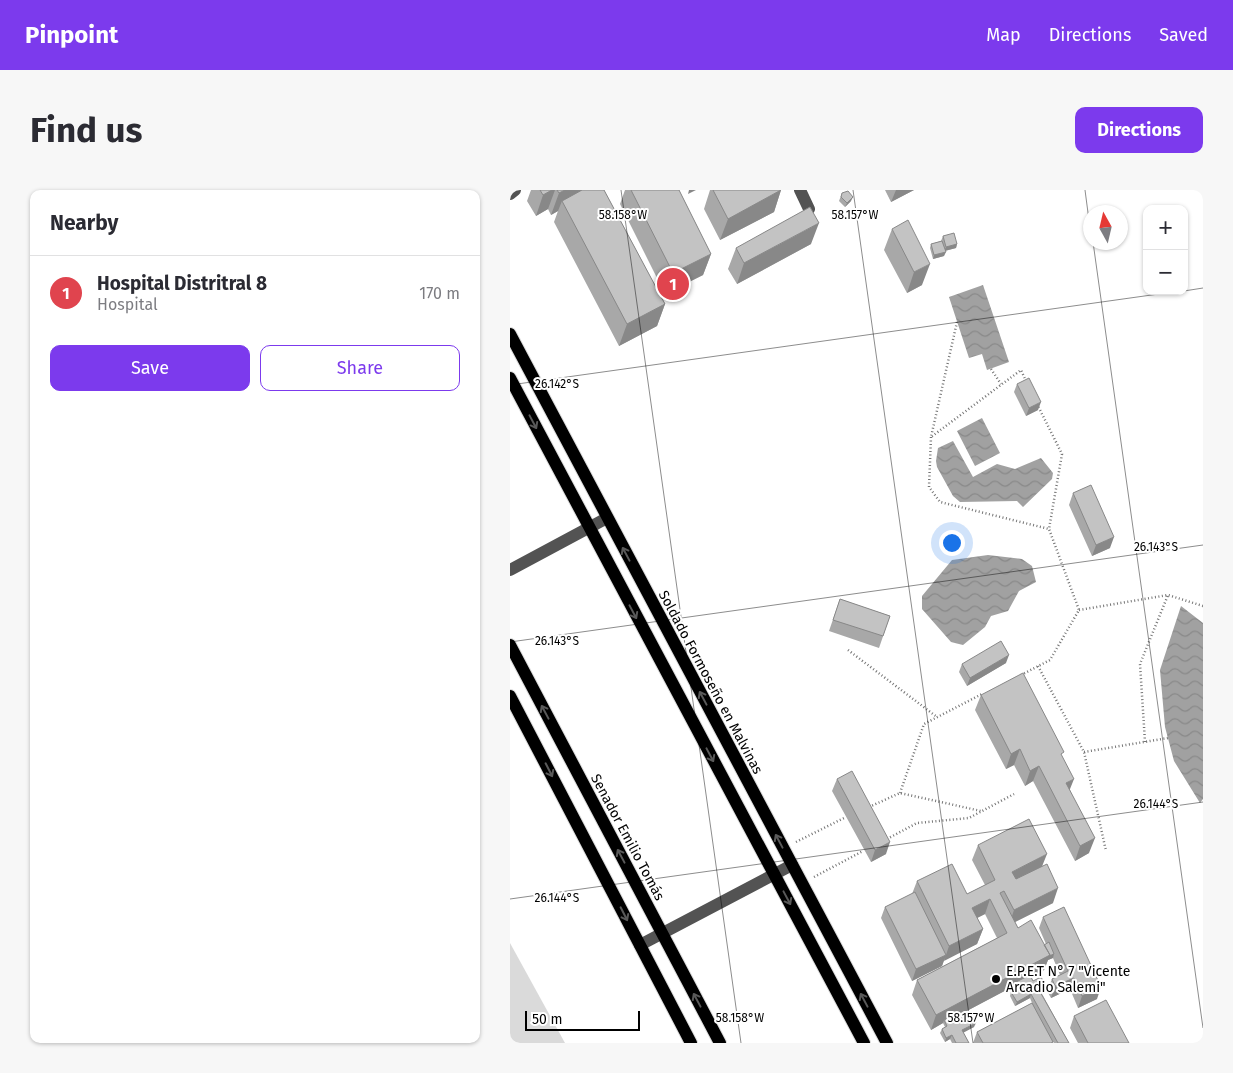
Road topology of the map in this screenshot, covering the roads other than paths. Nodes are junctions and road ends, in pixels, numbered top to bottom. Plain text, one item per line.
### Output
1 (515, 190) edge
2 (800, 190) edge
3 (510, 194) edge
4 (809, 209) edge
5 (510, 334) edge
6 (510, 378) edge
7 (607, 518) junction
8 (589, 529) junction
9 (510, 570) edge
10 (510, 645) edge
11 (510, 696) edge
12 (792, 865) junction
13 (774, 875) junction
14 (661, 934) junction
15 (640, 945) junction
16 (692, 1043) edge
17 (720, 1043) edge
18 (864, 1043) edge
19 (887, 1043) edge

1 - 3 street
2 - 4 street
5 - 7 main road, Soldado Formoseño en Malvinas
6 -> 8 main road
7 - 8 street
12 -> 7 main road, Soldado Formoseño en Malvinas
8 - 9 street
8 -> 13 main road
14 -> 10 main road, Senador Emilio Tomás
11 -> 15 main road
12 - 13 street
19 -> 12 main road, Soldado Formoseño en Malvinas
13 - 14 street
13 -> 18 main road
14 - 15 street
17 -> 14 main road, Senador Emilio Tomás
15 - 16 main road

